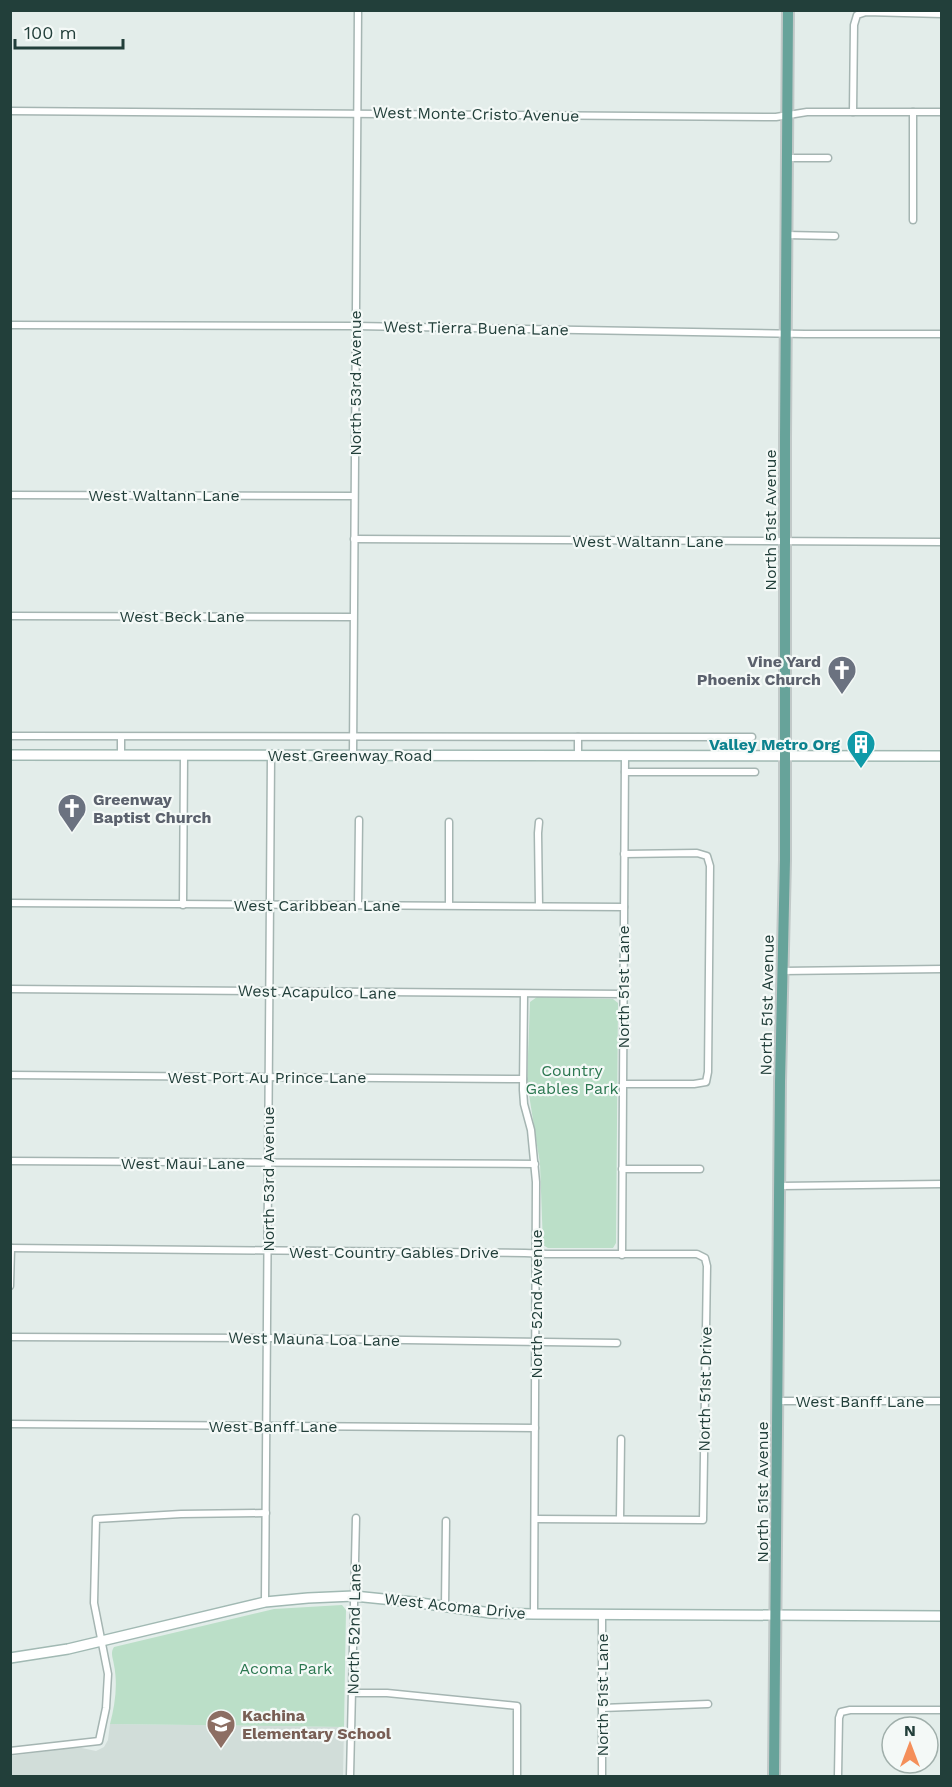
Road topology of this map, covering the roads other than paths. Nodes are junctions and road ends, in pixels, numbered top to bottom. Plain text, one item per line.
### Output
1 (358, 10) edge
2 (788, 10) edge
3 (942, 14) edge
4 (10, 111) edge
5 (853, 112) junction
6 (913, 112) junction
7 (942, 112) edge
8 (358, 113) junction
9 (787, 115) junction
10 (786, 158) junction
11 (828, 158) dead end
12 (913, 220) dead end
13 (786, 235) junction
14 (835, 236) dead end
15 (10, 325) edge
16 (355, 326) junction
17 (786, 333) junction
18 (942, 334) edge
19 (10, 495) edge
20 (354, 496) junction
21 (354, 539) junction
22 (785, 542) junction
23 (942, 542) edge
24 (10, 616) edge
25 (353, 617) junction
26 (10, 736) edge
27 (121, 737) junction
28 (353, 737) junction
29 (578, 737) junction
30 (752, 737) dead end
31 (10, 755) edge
32 (121, 755) junction
33 (184, 755) junction
34 (271, 755) junction
35 (353, 756) junction
36 (578, 756) junction
37 (625, 756) junction
38 (786, 756) junction
39 (942, 756) edge
40 (625, 772) junction
41 (755, 772) dead end
42 (359, 820) dead end
43 (449, 822) dead end
44 (539, 822) dead end
45 (624, 854) junction
46 (10, 903) edge
47 (270, 904) junction
48 (183, 905) junction
49 (358, 905) junction
50 (449, 905) junction
51 (539, 906) junction
52 (624, 907) junction
53 (942, 969) edge
54 (782, 971) junction
55 (10, 988) edge
56 (269, 992) junction
57 (524, 994) junction
58 (623, 994) junction
59 (10, 1075) edge
60 (269, 1077) junction
61 (523, 1078) junction
62 (623, 1084) junction
63 (10, 1161) edge
64 (268, 1163) junction
65 (535, 1164) junction
66 (622, 1169) junction
67 (700, 1169) dead end
68 (942, 1184) edge
69 (780, 1186) junction
70 (11, 1248) edge
71 (267, 1251) junction
72 (537, 1253) junction
73 (621, 1255) junction
74 (705, 1258) joint
75 (10, 1286) edge
76 (10, 1337) edge
77 (267, 1338) junction
78 (537, 1342) junction
79 (616, 1343) dead end
80 (778, 1401) junction
81 (942, 1401) edge
82 (10, 1424) edge
83 (267, 1426) junction
84 (535, 1428) junction
85 (621, 1439) dead end
86 (266, 1513) junction
87 (356, 1518) dead end
88 (535, 1519) junction
89 (620, 1519) junction
90 (446, 1521) dead end
91 (354, 1596) junction
92 (265, 1602) junction
93 (445, 1606) junction
94 (534, 1614) junction
95 (602, 1614) junction
96 (776, 1616) junction
97 (942, 1616) edge
98 (102, 1641) junction
99 (10, 1658) edge
100 (352, 1693) junction
101 (708, 1704) dead end
102 (602, 1708) junction
103 (942, 1710) edge
104 (10, 1750) edge
105 (350, 1776) edge
106 (517, 1776) edge
107 (602, 1776) edge
108 (774, 1776) edge
109 (838, 1776) edge

1 - 8 street, North 53rd Avenue
2 - 9 main road, North 51st Avenue
3 - 5 street
4 - 8 street, West Monte Cristo Avenue
5 - 6 street, West Monte Cristo Avenue
5 - 9 street, West Monte Cristo Avenue
6 - 7 street, West Monte Cristo Avenue
6 - 12 street
8 - 9 street, West Monte Cristo Avenue
8 - 16 street, North 53rd Avenue
9 - 10 main road, North 51st Avenue
10 - 11 street
10 - 13 main road, North 51st Avenue
13 - 14 street
13 - 17 main road, North 51st Avenue
15 - 16 street, West Tierra Buena Lane
16 - 17 street, West Tierra Buena Lane
16 - 20 street, North 53rd Avenue
17 - 18 street, West Tierra Buena Lane
17 - 22 main road, North 51st Avenue
19 - 20 street, West Waltann Lane
20 - 21 street, North 53rd Avenue
21 - 22 street, West Waltann Lane
21 - 25 street, North 53rd Avenue
22 - 23 street, West Waltann Lane
22 - 38 main road, North 51st Avenue
24 - 25 street, West Beck Lane
25 - 28 street, North 53rd Avenue
26 - 27 street, West Greenway Road
27 - 28 street, West Greenway Road
27 - 32 street
28 - 29 street, West Greenway Road
28 - 35 street, North 53rd Avenue
29 - 30 street, West Greenway Road
29 - 36 street
31 - 32 street, West Greenway Road
32 - 33 street, West Greenway Road
33 - 34 street, West Greenway Road
33 - 48 street
34 - 35 street, West Greenway Road
34 - 47 street, North 53rd Avenue
35 - 36 street, West Greenway Road
36 - 37 street, West Greenway Road
37 - 38 street, West Greenway Road
37 - 40 street, North 51st Lane
38 - 39 street, West Greenway Road
38 - 54 main road, North 51st Avenue
40 - 41 street
40 - 45 street, North 51st Lane
42 - 49 street
43 - 50 street
44 - 51 street
45 - 52 street, North 51st Lane
45 - 62 street
46 - 48 street, West Caribbean Lane
47 - 48 street, West Caribbean Lane
47 - 49 street, West Caribbean Lane
47 - 56 street, North 53rd Avenue
49 - 50 street, West Caribbean Lane
50 - 51 street, West Caribbean Lane
51 - 52 street, West Caribbean Lane
52 - 58 street, North 51st Lane
53 - 54 street
54 - 69 main road, North 51st Avenue
55 - 56 street, West Acapulco Lane
56 - 57 street, West Acapulco Lane
56 - 60 street, North 53rd Avenue
57 - 58 street, West Acapulco Lane
57 - 61 street, North 52nd Avenue
58 - 62 street, North 51st Lane
59 - 60 street, West Port Au Prince Lane
60 - 61 street, West Port Au Prince Lane
60 - 64 street, North 53rd Avenue
61 - 65 street, North 52nd Avenue
62 - 66 street, North 51st Lane
63 - 64 street, West Maui Lane
64 - 65 street, West Maui Lane
64 - 71 street, North 53rd Avenue
65 - 72 street, North 52nd Avenue
66 - 67 street
66 - 73 street, North 51st Lane
68 - 69 street
69 - 80 main road, North 51st Avenue
70 - 71 street, West Country Gables Drive
70 - 75 street
71 - 72 street, West Country Gables Drive
71 - 77 street, North 53rd Avenue
72 - 73 street, West Country Gables Drive
72 - 78 street, North 52nd Avenue
73 - 74 street, West Country Gables Drive
74 - 89 street, North 51st Drive
76 - 77 street, West Mauna Loa Lane
77 - 78 street, West Mauna Loa Lane
77 - 83 street, North 53rd Avenue
78 - 79 street, West Mauna Loa Lane
78 - 84 street, North 52nd Avenue
80 - 81 street, West Banff Lane
80 - 96 main road, North 51st Avenue
82 - 83 street, West Banff Lane
83 - 84 street, West Banff Lane
83 - 86 street, North 53rd Avenue
84 - 88 street, North 52nd Avenue
85 - 89 street
86 - 92 street, North 53rd Avenue
86 - 98 street
87 - 91 street, North 52nd Lane
88 - 89 street
88 - 94 street, North 52nd Avenue
90 - 93 street
91 - 92 street, West Acoma Drive
91 - 93 street, West Acoma Drive
91 - 100 street, North 52nd Lane
92 - 98 street, West Acoma Drive
93 - 94 street, West Acoma Drive
94 - 95 street, West Acoma Drive
95 - 96 street, West Acoma Drive
95 - 102 street, North 51st Lane
96 - 97 street, West Acoma Drive
96 - 108 main road, North 51st Avenue
98 - 99 street, West Acoma Drive
98 - 104 street
100 - 105 street, North 52nd Lane
100 - 106 street
101 - 102 street
102 - 107 street, North 51st Lane
103 - 109 street

